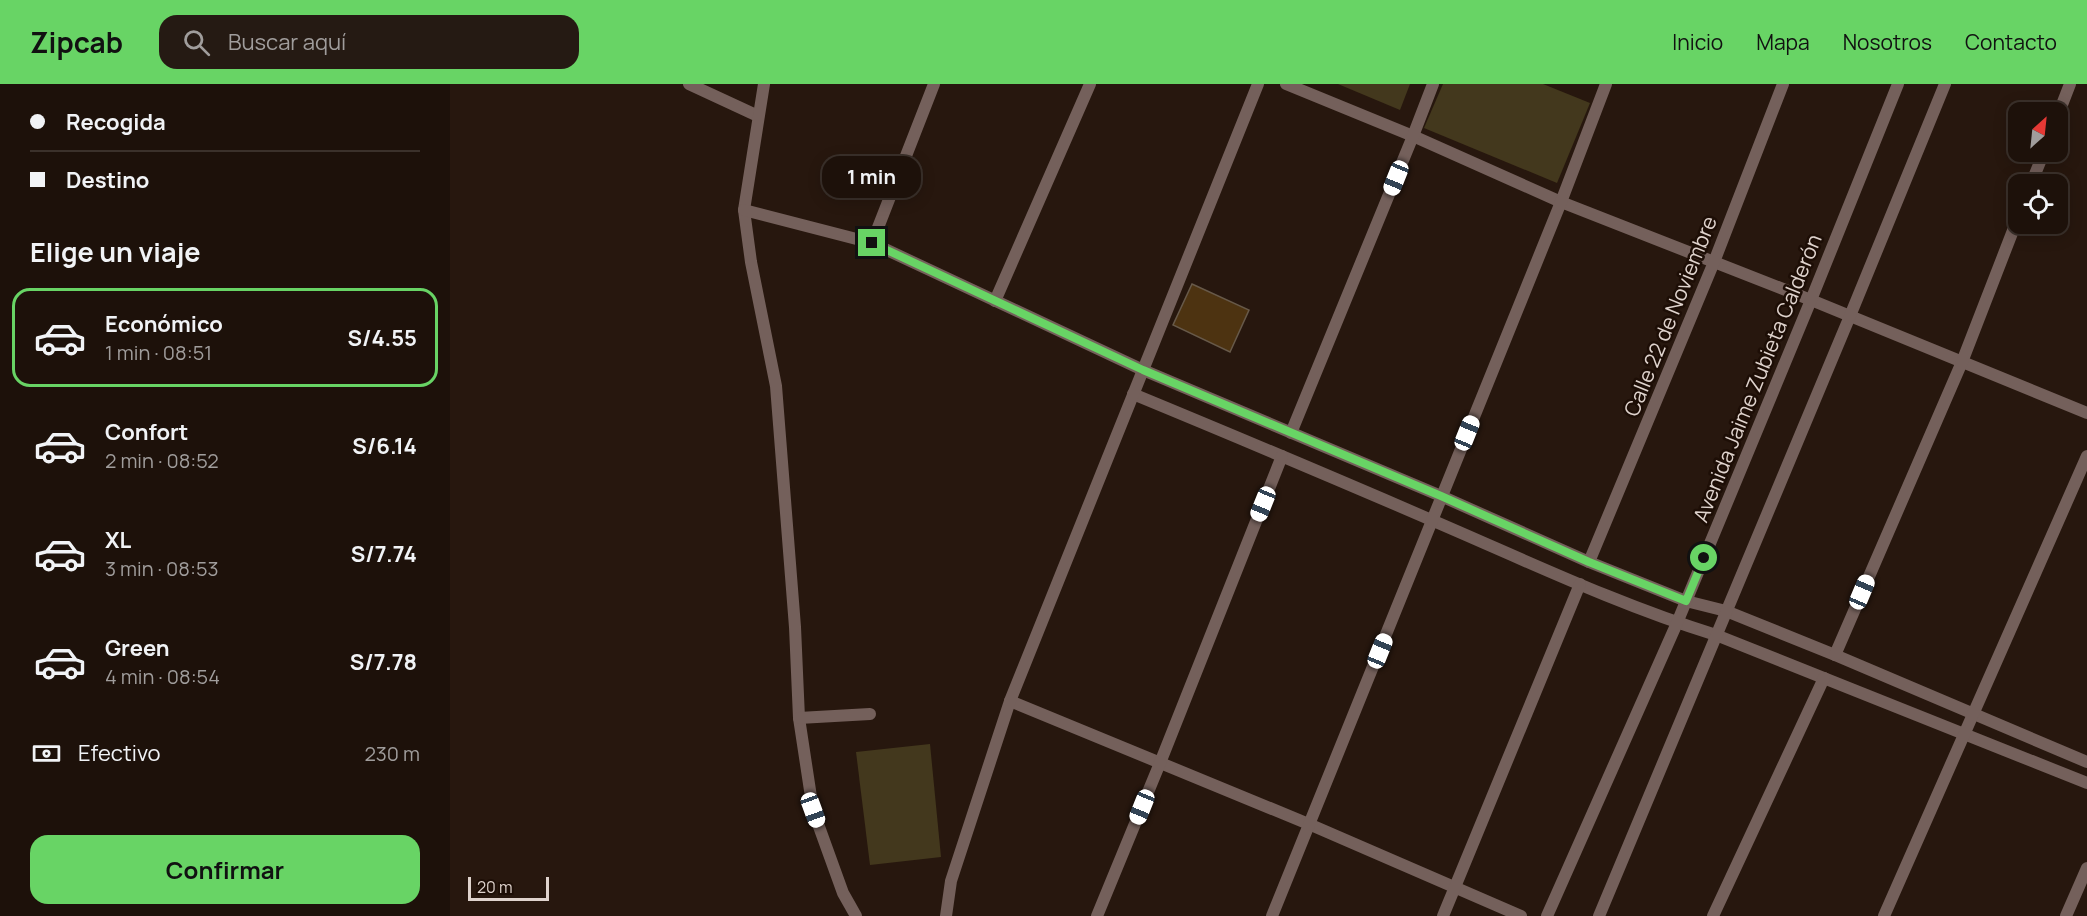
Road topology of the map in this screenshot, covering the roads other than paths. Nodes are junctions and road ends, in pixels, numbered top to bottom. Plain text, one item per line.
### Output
1 (689, 84) edge
2 (764, 84) edge
3 (934, 84) edge
4 (1090, 84) edge
5 (1258, 84) edge
6 (1286, 84) edge
7 (1433, 84) edge
8 (1605, 84) edge
9 (1783, 84) edge
10 (1899, 84) edge
11 (1945, 84) edge
12 (2070, 84) edge
13 (2063, 102) edge
14 (758, 116) junction
15 (1413, 136) junction
16 (1561, 202) junction
17 (744, 210) junction
18 (2012, 234) edge
19 (872, 243) junction
20 (1714, 262) junction
21 (1811, 300) junction
22 (994, 301) junction
23 (1850, 316) junction
24 (1962, 362) junction
25 (1143, 370) junction
26 (1133, 394) junction
27 (2087, 413) edge
28 (1291, 433) junction
29 (1282, 456) junction
30 (2087, 456) edge
31 (1441, 496) junction
32 (1431, 520) junction
33 (1589, 562) junction
34 (1580, 584) junction
35 (1686, 601) junction
36 (1726, 611) junction
37 (1677, 623) junction
38 (1716, 635) junction
39 (1835, 655) junction
40 (1824, 678) junction
41 (1010, 701) junction
42 (870, 714) dead end
43 (1974, 715) junction
44 (799, 717) junction
45 (1965, 734) junction
46 (2087, 762) edge
47 (1160, 764) junction
48 (2087, 783) edge
49 (1311, 825) junction
50 (2087, 868) edge
51 (1455, 886) junction
52 (856, 916) edge
53 (946, 916) edge
54 (1097, 916) edge
55 (1272, 916) edge
56 (1443, 916) edge
57 (1521, 916) edge
58 (1547, 916) edge
59 (1599, 916) edge
60 (1713, 916) edge
61 (1884, 916) edge
62 (2066, 916) edge

1 - 14 street
2 - 14 street
3 - 19 street
4 - 22 street
5 - 25 street
6 - 15 street
7 - 15 street
8 - 16 street
9 - 20 street, Calle 22 de Noviembre
10 - 21 street, Avenida Jaime Zubieta Calderón
11 - 23 street
12 - 13 street
14 - 17 street
15 - 16 street
15 - 28 street
16 - 20 street
16 - 31 street
17 - 19 street
17 - 44 street
18 - 24 street
19 - 22 street
20 - 21 street
20 - 33 street, Calle 22 de Noviembre
21 - 23 street
21 - 35 street, Avenida Jaime Zubieta Calderón
22 - 25 street
23 - 24 street
23 - 36 street
24 - 27 street
24 - 39 street
25 - 26 street
25 - 28 street
26 - 29 street
26 - 41 street
28 - 31 street
29 - 32 street
29 - 47 street
30 - 43 street
31 - 32 street
31 - 33 street
32 - 34 street
32 - 49 street
33 - 35 street
34 - 37 street
34 - 51 street
35 - 36 street
35 - 37 street, Avenida Jaime Zubieta Calderón
36 - 38 street
36 - 39 street
37 - 38 street
37 - 58 street, Avenida Jaime Zubieta Calderón
38 - 40 street
38 - 59 street
39 - 43 street
40 - 45 street
40 - 60 street
41 - 47 street
41 - 53 street
42 - 44 street
43 - 45 street
43 - 46 street
44 - 52 street
45 - 48 street
45 - 61 street
47 - 49 street
47 - 54 street
49 - 51 street
49 - 55 street
50 - 62 street
51 - 56 street
51 - 57 street

